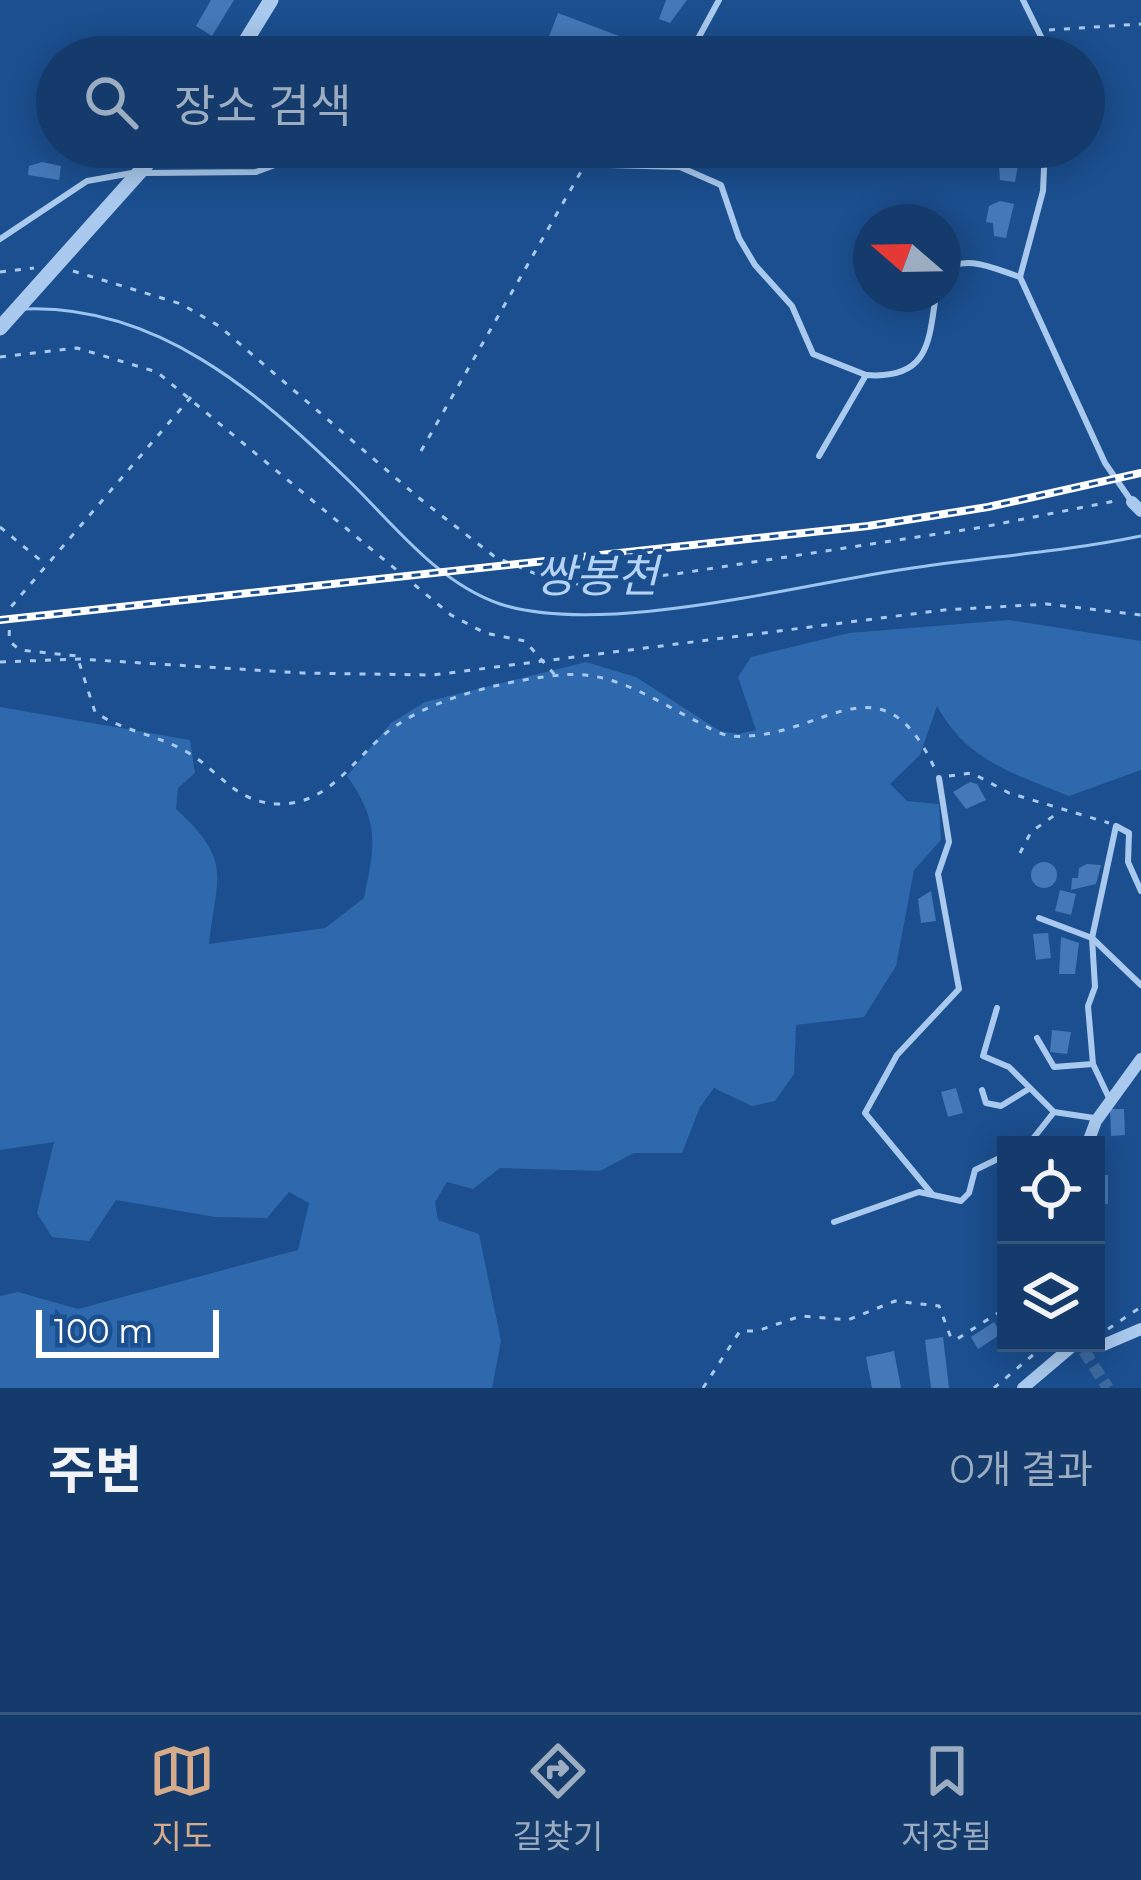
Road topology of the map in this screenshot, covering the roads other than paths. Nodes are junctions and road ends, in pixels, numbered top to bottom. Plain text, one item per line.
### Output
1 (271, 0) edge
2 (719, 0) edge
3 (1023, 0) edge
4 (249, 36) edge
5 (699, 36) edge
6 (1044, 36) edge
7 (144, 168) edge
8 (267, 168) edge
9 (682, 168) edge
10 (1044, 168) edge
11 (141, 172) junction
12 (0, 239) edge
13 (961, 263) edge
14 (1020, 277) junction
15 (935, 312) edge
16 (0, 328) edge
17 (866, 375) junction
18 (819, 455) dead end
19 (1134, 503) edge
20 (939, 778) road end
21 (1141, 891) edge
22 (1039, 918) dead end
23 (1092, 938) junction
24 (1141, 985) edge
25 (997, 1008) dead end
26 (1037, 1038) dead end
27 (1141, 1059) edge
28 (1093, 1064) junction
29 (982, 1090) dead end
30 (1028, 1090) junction
31 (1110, 1101) junction
32 (1054, 1112) junction
33 (1097, 1119) junction
34 (1035, 1136) edge
35 (1090, 1136) edge
36 (997, 1159) edge
37 (932, 1194) junction
38 (834, 1222) dead end
39 (1141, 1329) edge
40 (1105, 1344) edge
41 (1071, 1352) edge
42 (1023, 1388) edge

1 - 4 street
2 - 5 lane
3 - 6 lane
7 - 11 street
8 - 11 lane
9 - 17 lane
10 - 14 lane
11 - 12 lane
11 - 16 street
13 - 14 lane
14 - 19 lane
15 - 17 lane
17 - 18 lane
20 - 37 lane
21 - 23 lane
22 - 23 lane
23 - 24 lane
23 - 28 lane
25 - 30 lane
26 - 28 lane
27 - 31 street
28 - 31 lane
29 - 30 lane
30 - 32 lane
31 - 33 street
32 - 33 lane
32 - 34 lane
33 - 35 street
36 - 37 lane
37 - 38 lane
39 - 40 street
41 - 42 street

